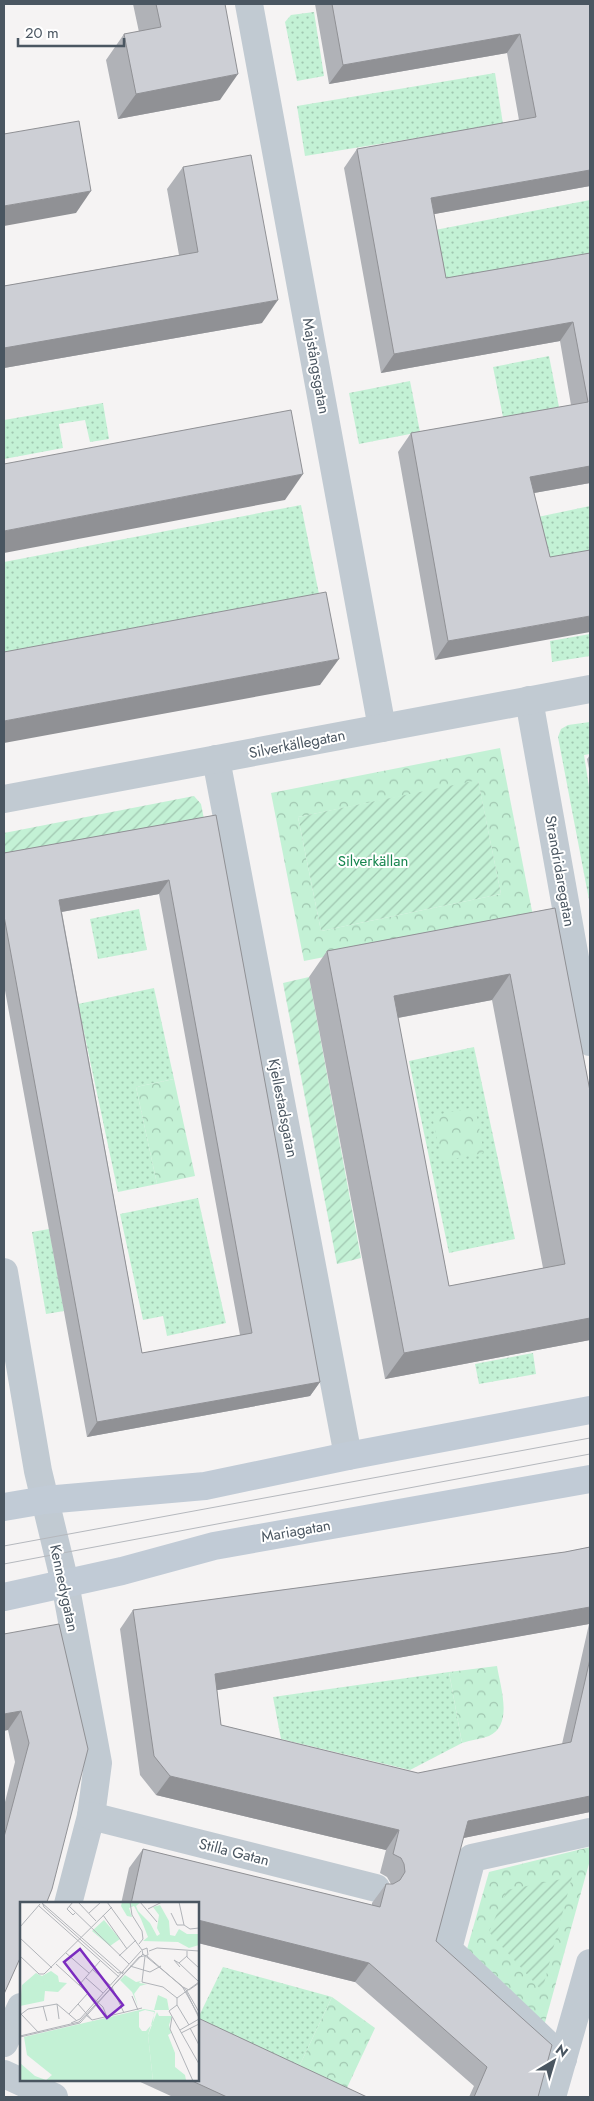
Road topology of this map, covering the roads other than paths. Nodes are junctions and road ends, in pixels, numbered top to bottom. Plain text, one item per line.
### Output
1 (249, 4) edge
2 (590, 689) edge
3 (529, 700) junction
4 (382, 728) junction
5 (216, 759) junction
6 (4, 800) edge
7 (590, 1042) edge
8 (4, 1272) edge
9 (590, 1410) edge
10 (348, 1456) junction
11 (590, 1478) edge
12 (45, 1500) junction
13 (4, 1507) edge
14 (65, 1583) junction
15 (4, 1597) edge
16 (91, 1816) junction
17 (590, 1832) edge
18 (376, 1888) dead end
19 (69, 1902) edge
20 (590, 1963) edge
21 (20, 2009) edge
22 (4, 2044) edge
23 (563, 2059) junction
24 (4, 2074) edge
25 (54, 2097) edge
26 (552, 2097) edge

1 - 4 street, Majstångsgatan
2 - 3 street, Silverkällegatan
3 - 4 street, Silverkällegatan
3 - 7 street, Strandridaregatan
4 - 5 street, Silverkällegatan
5 - 6 street, Silverkällegatan
5 - 10 street, Kjellestadsgatan
8 - 12 street, Kennedygatan
9 - 10 street
10 - 12 street
11 - 14 street, Mariagatan
12 - 13 street
12 - 14 street, Kennedygatan
14 - 15 street, Mariagatan
14 - 16 street, Kennedygatan
16 - 18 street, Stilla Gatan
16 - 19 street, Kennedygatan
17 - 23 street
20 - 23 street
21 - 22 street
23 - 26 street
24 - 25 street

